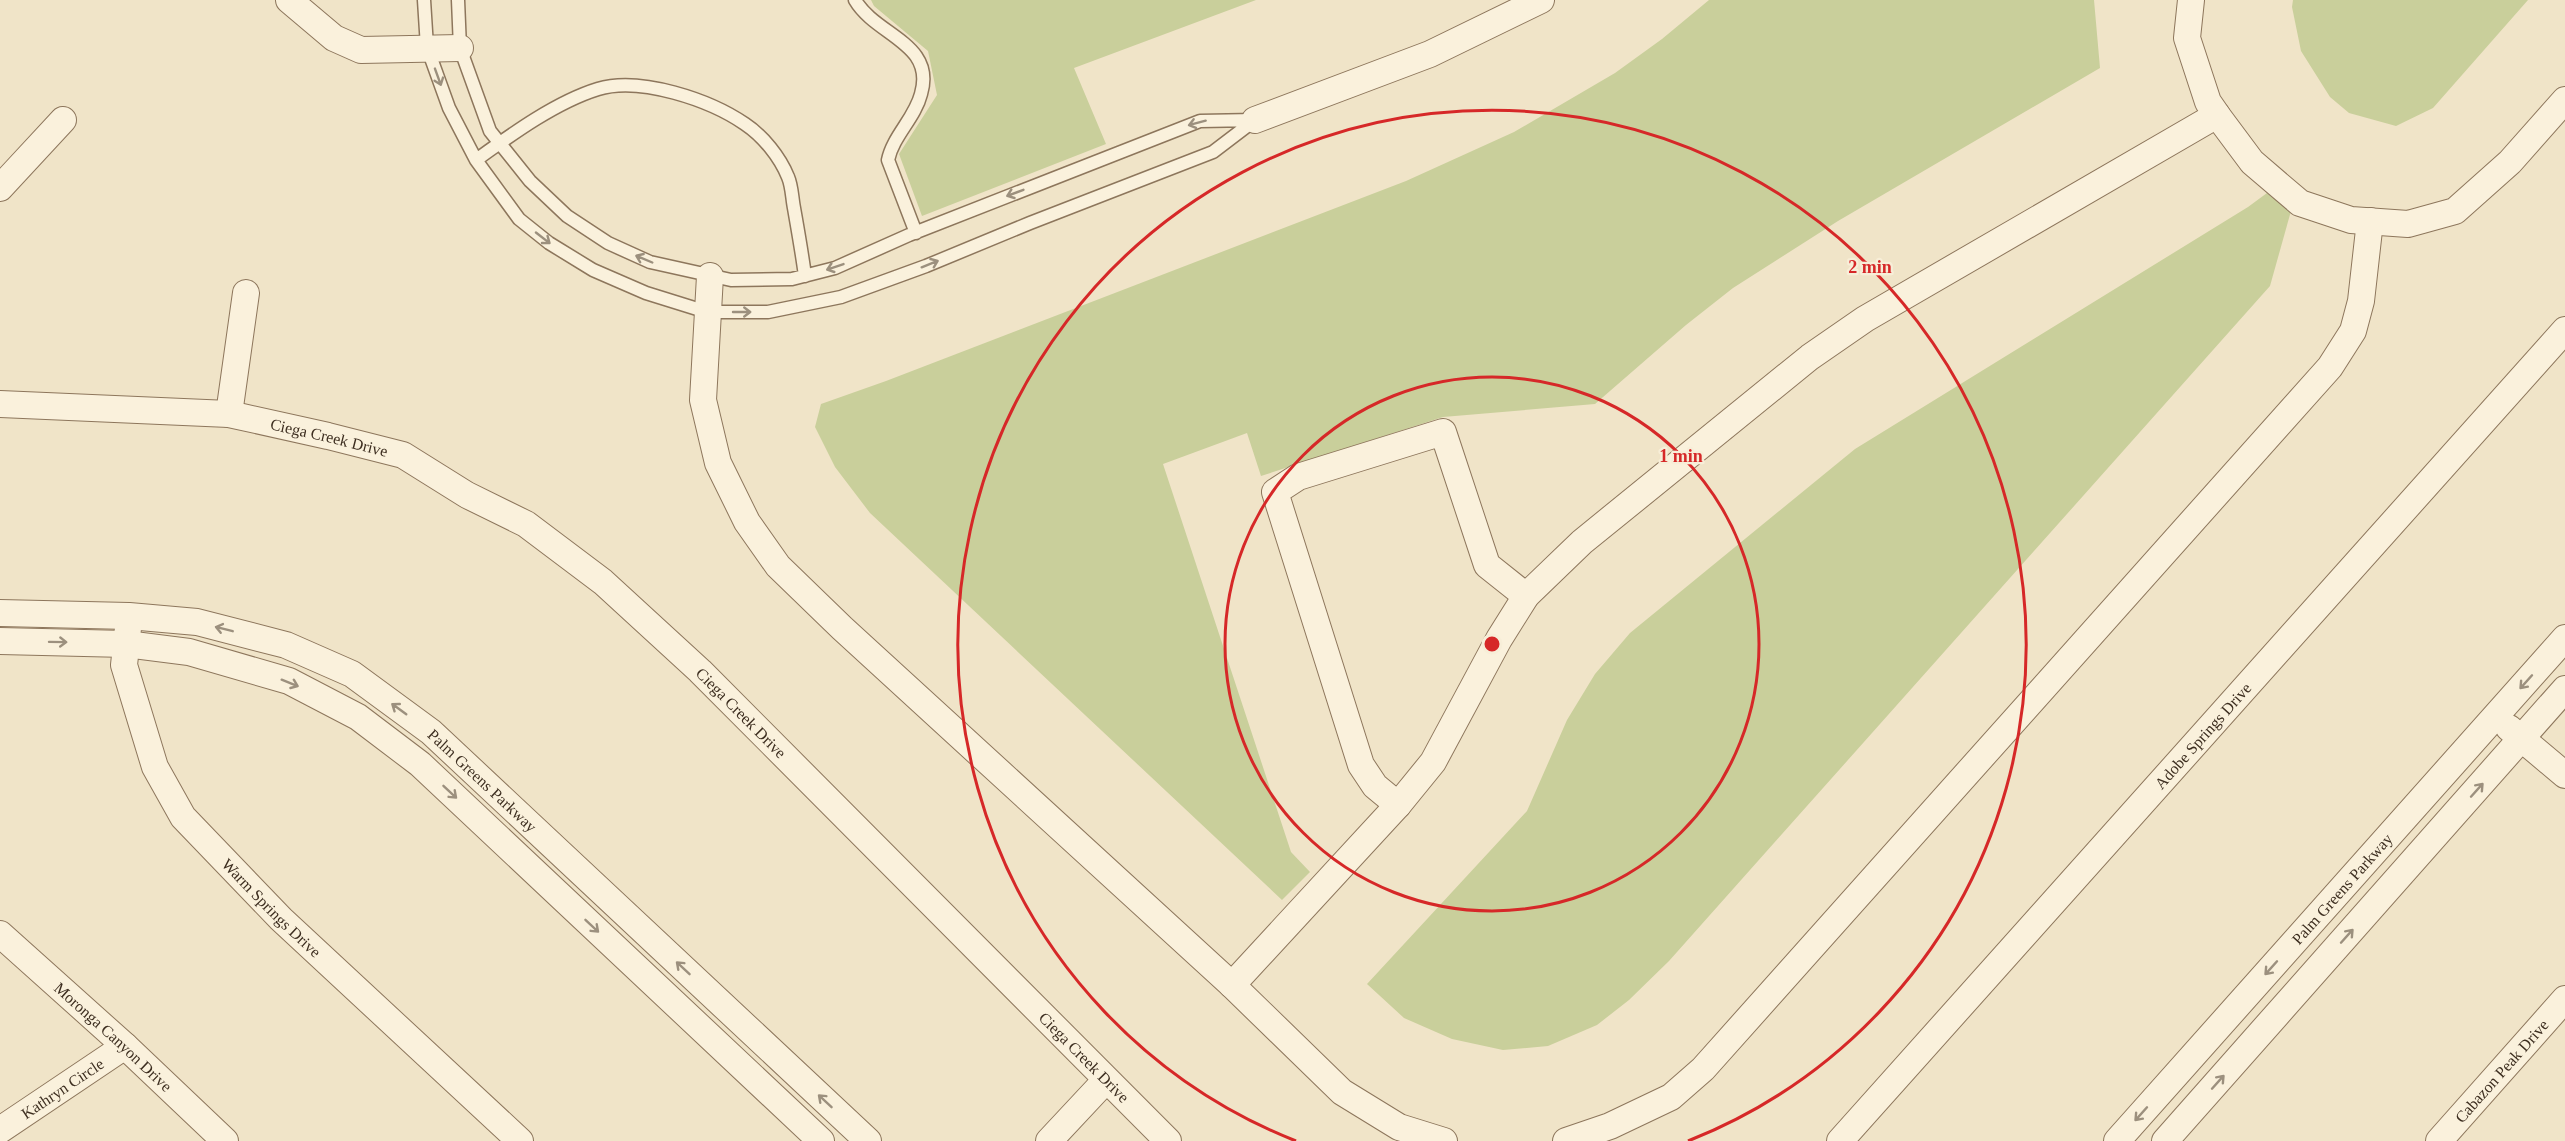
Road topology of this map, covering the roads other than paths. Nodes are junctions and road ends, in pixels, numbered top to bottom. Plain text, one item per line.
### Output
1 (289, 0) edge
2 (424, 0) edge
3 (458, 0) edge
4 (855, 0) edge
5 (1540, 0) edge
6 (2191, 0) edge
7 (427, 47) junction
8 (460, 48) junction
9 (2565, 100) edge
10 (2217, 115) junction
11 (63, 120) dead end
12 (1255, 120) junction
13 (500, 143) junction
14 (476, 160) junction
15 (0, 188) edge
16 (2370, 221) junction
17 (916, 233) junction
18 (710, 276) junction
19 (805, 276) junction
20 (246, 293) dead end
21 (707, 312) junction
22 (2565, 330) edge
23 (0, 404) edge
24 (229, 414) junction
25 (1526, 596) junction
26 (0, 613) edge
27 (129, 616) junction
28 (2565, 638) edge
29 (0, 641) edge
30 (126, 644) junction
31 (2565, 689) edge
32 (2495, 717) junction
33 (2522, 738) junction
34 (2565, 775) edge
35 (1398, 805) junction
36 (0, 934) edge
37 (1232, 985) junction
38 (2565, 999) edge
39 (125, 1046) junction
40 (1106, 1080) junction
41 (0, 1130) edge
42 (225, 1141) edge
43 (520, 1141) edge
44 (821, 1141) edge
45 (868, 1141) edge
46 (1049, 1141) edge
47 (1168, 1141) edge
48 (1444, 1141) edge
49 (1566, 1141) edge
50 (1840, 1141) edge
51 (2117, 1141) edge
52 (2165, 1141) edge
53 (2439, 1141) edge

1 - 7 street
2 - 7 lane
3 - 8 lane
4 - 17 lane
5 - 12 street
6 - 10 street
7 - 8 street
7 -> 14 lane
8 - 13 lane
9 - 16 street
10 - 16 street
10 - 25 street
11 - 15 street
12 -> 17 lane
21 -> 12 lane
13 - 14 lane
18 -> 13 lane
13 - 19 lane
14 -> 21 lane
16 - 49 street
17 -> 19 lane
18 - 19 lane
18 - 21 street
20 - 24 street
21 - 37 street
22 - 50 street, Adobe Springs Drive
23 - 24 street, Ciega Creek Drive
24 - 40 street, Ciega Creek Drive
25 - 35 street
25 - 35 street
26 - 27 street, Palm Greens Parkway
27 - 30 street, Warm Springs Drive
45 -> 27 street, Palm Greens Parkway
28 -> 32 street, Palm Greens Parkway
29 -> 30 street, Palm Greens Parkway
30 - 43 street, Warm Springs Drive
30 -> 44 street, Palm Greens Parkway
31 - 33 street
32 - 33 street
32 -> 51 street, Palm Greens Parkway
33 - 34 street
52 -> 33 street
35 - 37 street
36 - 39 street, Moronga Canyon Drive
37 - 48 street
38 - 53 street, Cabazon Peak Drive
39 - 41 street, Kathryn Circle
39 - 42 street, Moronga Canyon Drive
40 - 46 street
40 - 47 street, Ciega Creek Drive

